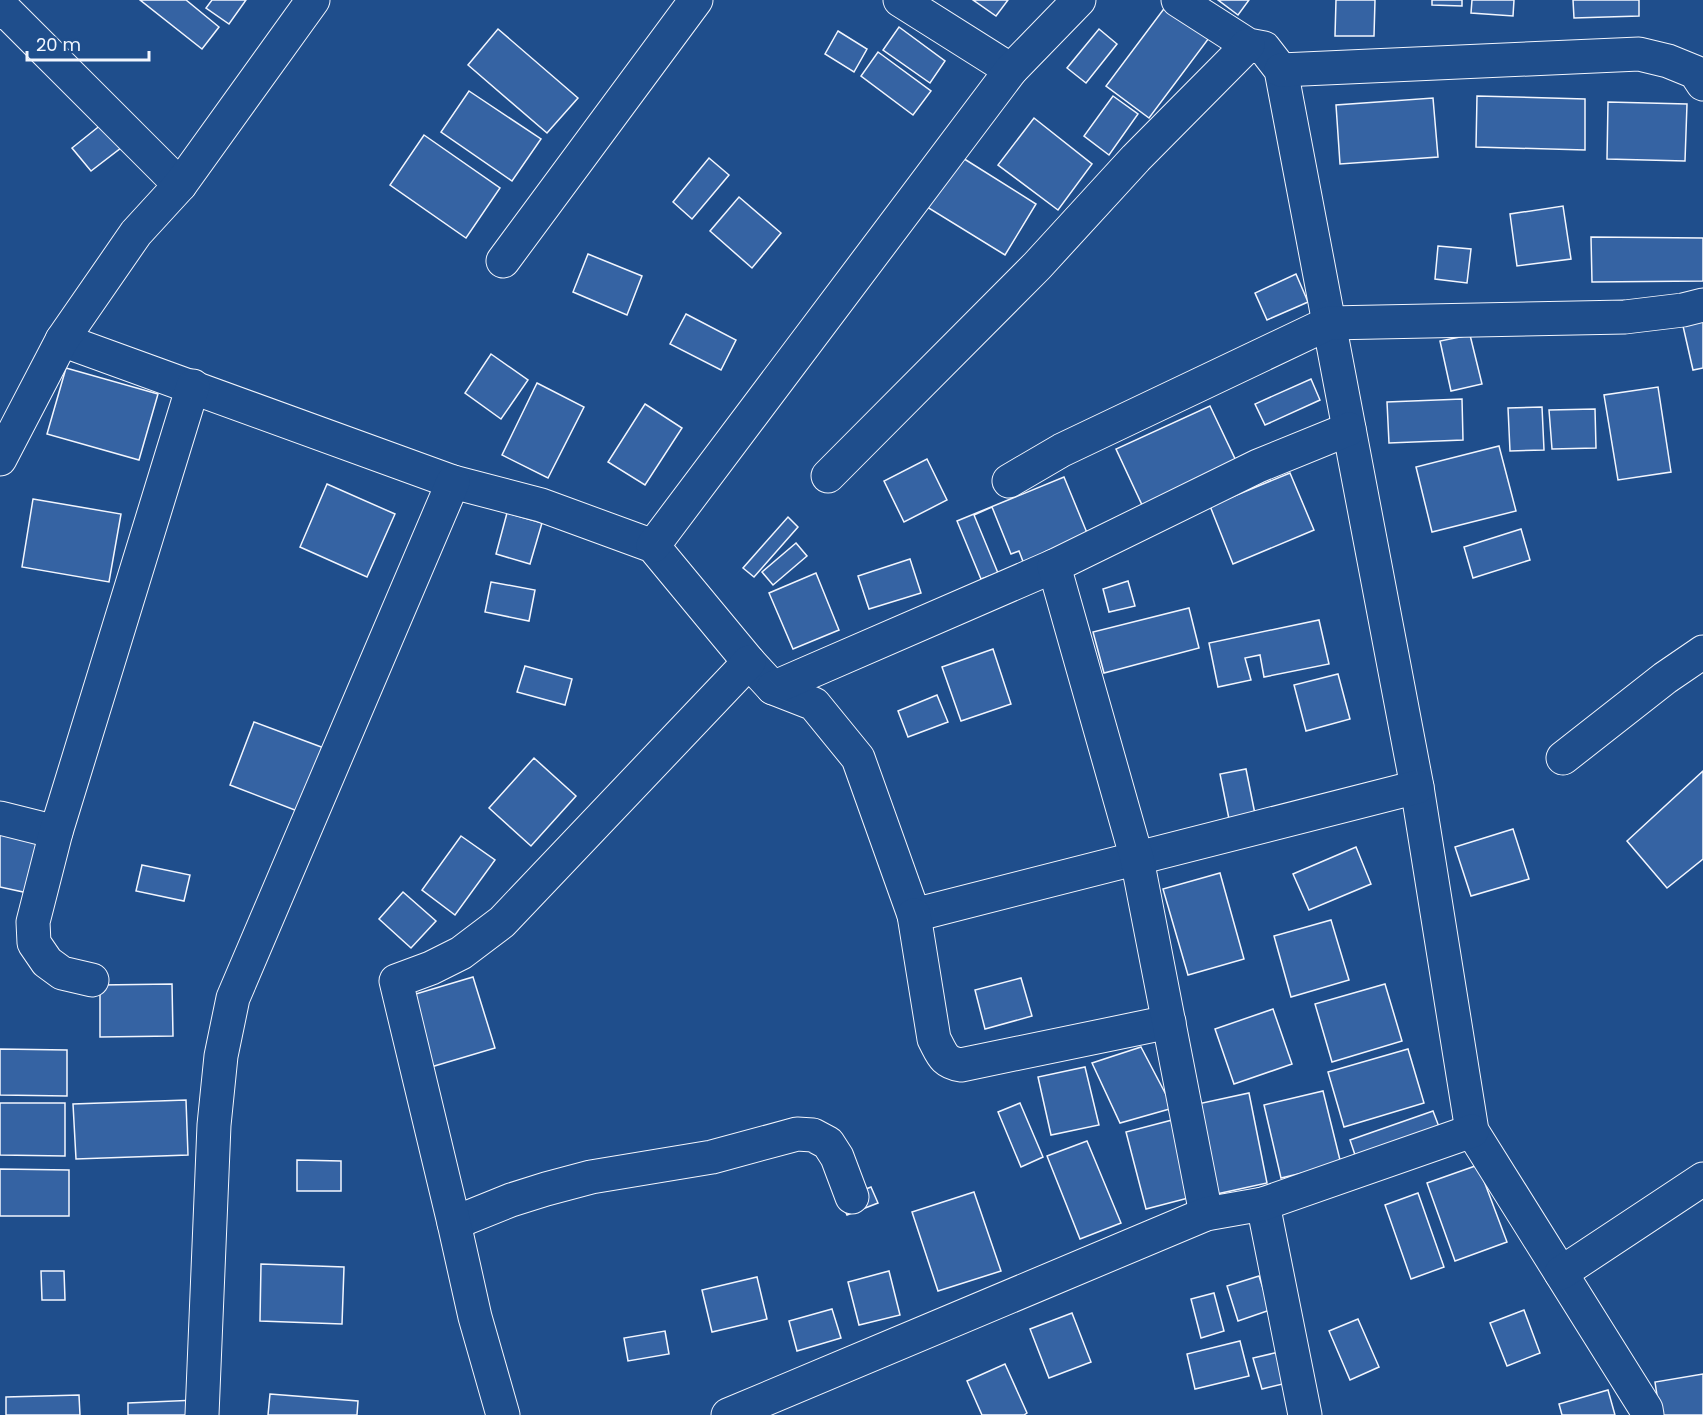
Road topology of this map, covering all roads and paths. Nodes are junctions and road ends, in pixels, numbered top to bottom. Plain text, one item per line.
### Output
1 (313, 0) edge
2 (696, 0) edge
3 (900, 0) edge
4 (1078, 0) edge
5 (1178, 0) edge
6 (0, 5) edge
7 (1248, 45) junction
8 (1011, 70) junction
9 (1281, 70) junction
10 (1703, 84) edge
11 (180, 185) junction
12 (503, 261) dead end
13 (1703, 305) edge
14 (1329, 323) junction
15 (62, 340) junction
16 (193, 386) junction
17 (1349, 429) junction
18 (0, 459) edge
19 (828, 476) dead end
20 (1009, 481) dead end
21 (453, 482) junction
22 (653, 546) junction
23 (1054, 566) junction
24 (1703, 652) edge
25 (749, 662) junction
26 (773, 688) junction
27 (1563, 759) dead end
28 (1417, 787) junction
29 (0, 818) edge
30 (56, 832) junction
31 (1137, 859) junction
32 (914, 915) junction
33 (92, 980) dead end
34 (1168, 1022) junction
35 (1472, 1131) junction
36 (1703, 1179) edge
37 (852, 1197) dead end
38 (1263, 1204) junction
39 (1206, 1214) junction
40 (454, 1223) junction
41 (1561, 1274) junction
42 (202, 1415) edge
43 (503, 1415) edge
44 (728, 1415) edge
45 (1305, 1415) edge
46 (1647, 1415) edge

1 - 11 street
2 - 12 street
3 - 8 street
4 - 8 street
5 - 7 street
6 - 11 street
7 - 9 street
7 - 19 street
8 - 22 street
9 - 10 street
9 - 14 street
11 - 15 street
13 - 14 street
14 - 17 street
14 - 20 street
15 - 16 street
15 - 18 street
16 - 21 street
16 - 30 street
17 - 23 street
17 - 28 street
21 - 22 street
21 - 42 street
22 - 25 street
23 - 26 street
23 - 31 street
24 - 27 street
25 - 26 street
25 - 40 street
26 - 32 street
28 - 31 street
28 - 35 street
29 - 30 street
30 - 33 street
31 - 32 street
31 - 34 street
32 - 34 street
34 - 39 street
35 - 38 street
35 - 41 street
36 - 41 street
37 - 40 street
38 - 39 street
38 - 45 street
39 - 44 street
40 - 43 street
41 - 46 street

